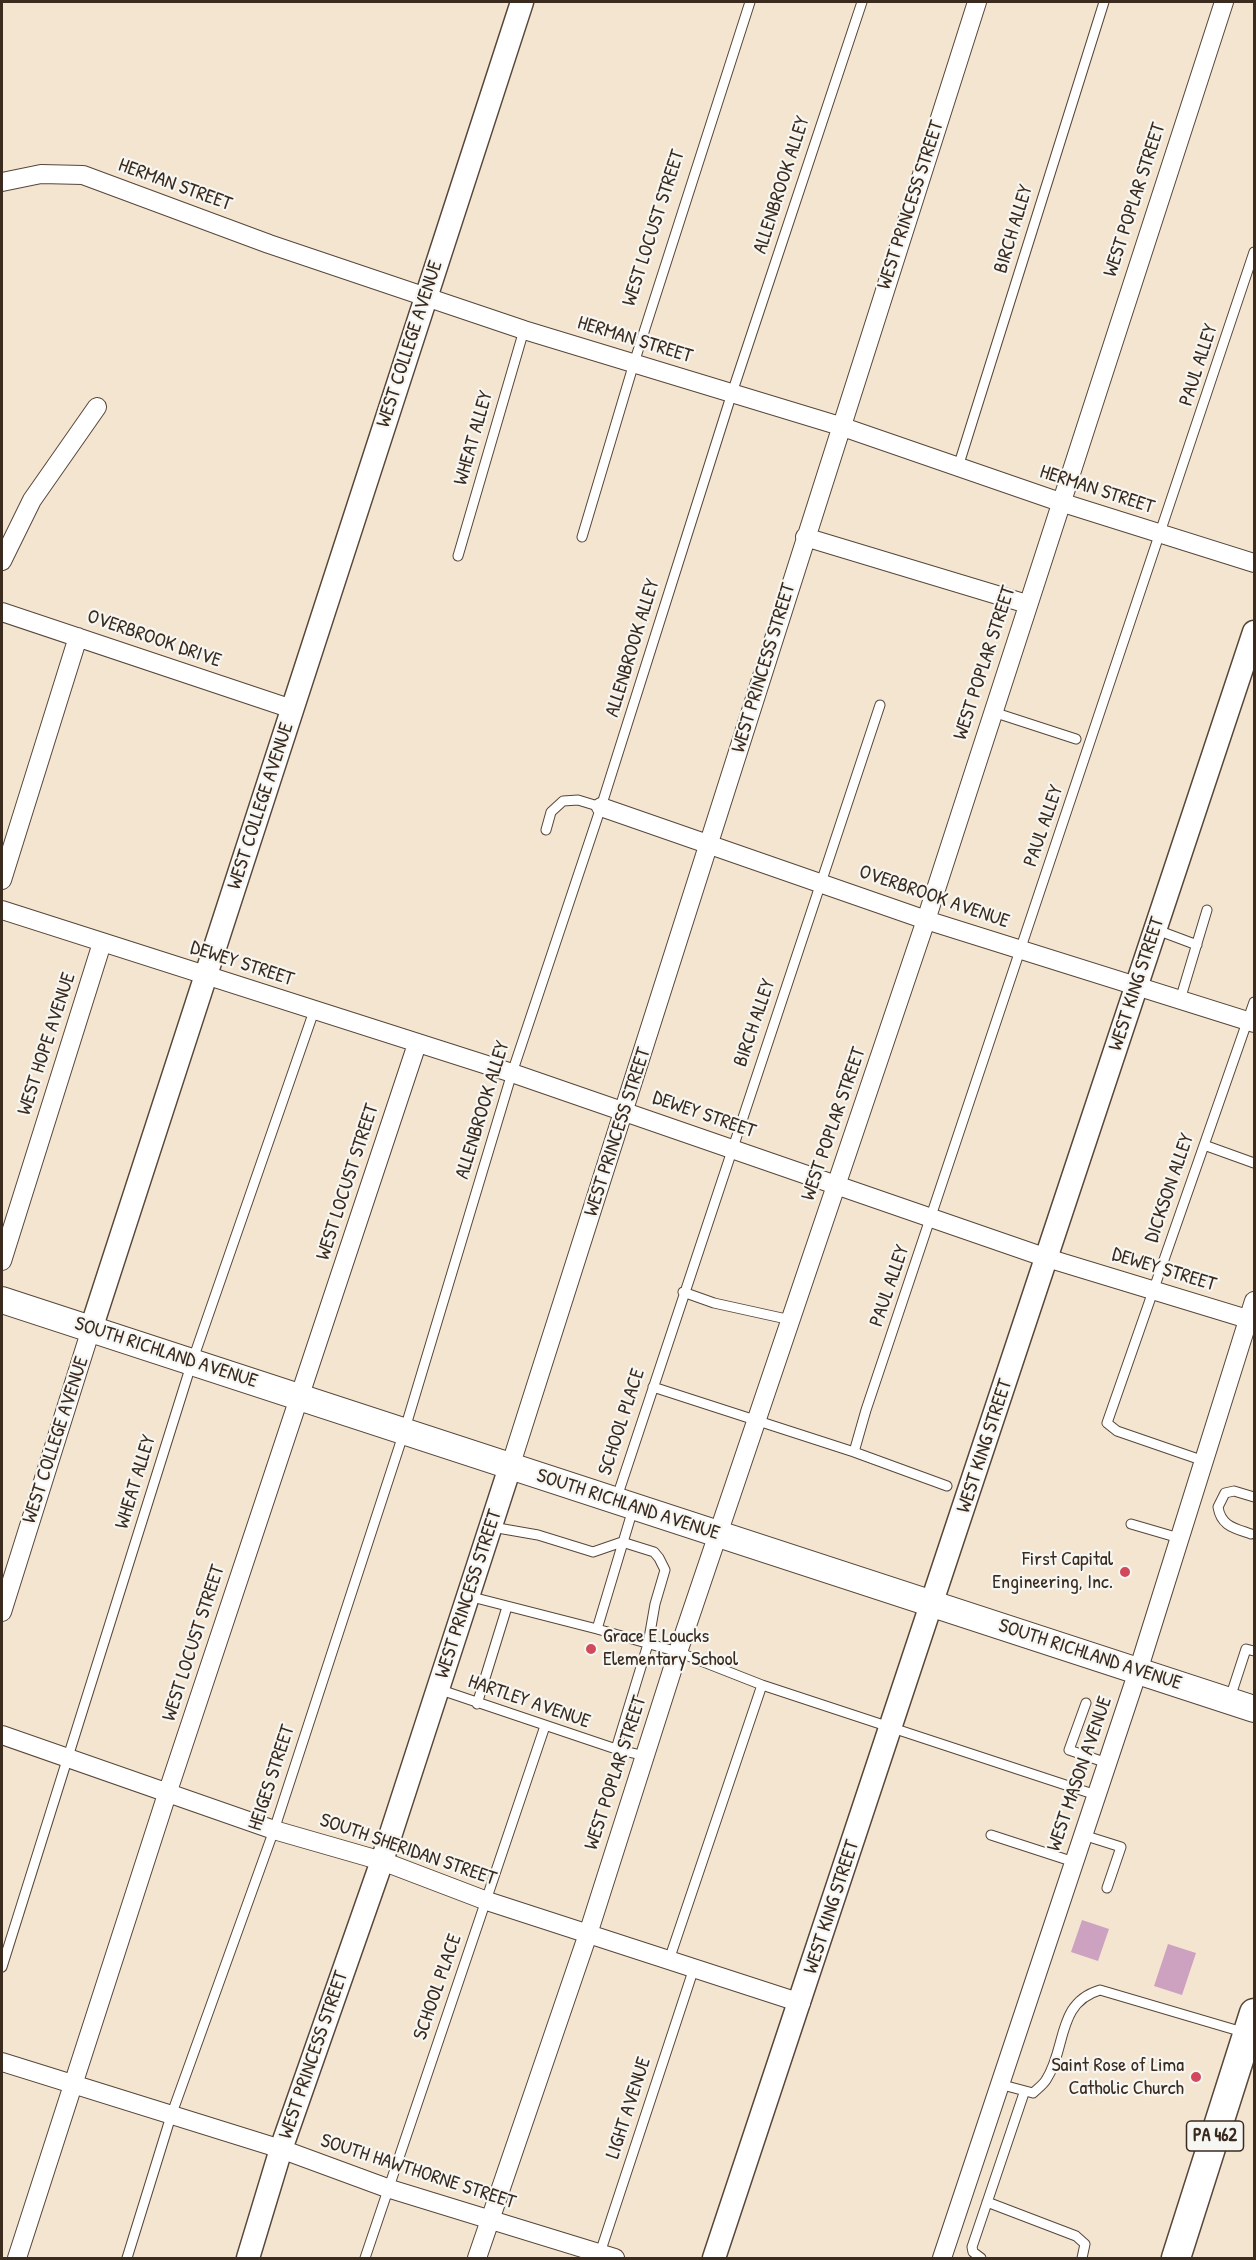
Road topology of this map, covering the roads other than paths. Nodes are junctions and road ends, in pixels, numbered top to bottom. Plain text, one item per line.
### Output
1 (522, 2) edge
2 (750, 2) edge
3 (862, 2) edge
4 (977, 2) edge
5 (1104, 2) edge
6 (1224, 2) edge
7 (2, 182) edge
8 (1254, 252) edge
9 (426, 295) junction
10 (524, 330) junction
11 (634, 363) junction
12 (732, 393) junction
13 (97, 407) dead end
14 (840, 426) junction
15 (958, 466) junction
16 (1060, 502) junction
17 (1162, 534) junction
18 (582, 537) dead end
19 (805, 537) junction
20 (458, 556) dead end
21 (2, 561) edge
22 (1254, 563) edge
23 (1027, 604) junction
24 (2, 612) edge
25 (1254, 635) edge
26 (78, 637) junction
27 (880, 705) dead end
28 (292, 709) junction
29 (993, 712) junction
30 (1076, 739) dead end
31 (601, 807) junction
32 (546, 830) dead end
33 (710, 845) junction
34 (2, 880) edge
35 (822, 882) junction
36 (2, 910) edge
37 (1207, 910) dead end
38 (926, 920) junction
39 (1155, 929) junction
40 (102, 943) junction
41 (1197, 945) junction
42 (1020, 951) junction
43 (208, 975) junction
44 (1136, 986) junction
45 (1180, 999) junction
46 (1254, 1002) edge
47 (314, 1011) junction
48 (1251, 1022) edge
49 (417, 1044) junction
50 (512, 1073) junction
51 (625, 1111) junction
52 (1204, 1145) junction
53 (731, 1149) junction
54 (1254, 1163) edge
55 (837, 1186) junction
56 (932, 1219) junction
57 (1047, 1257) junction
58 (2, 1261) edge
59 (1153, 1290) junction
60 (683, 1292) junction
61 (2, 1300) edge
62 (1254, 1301) edge
63 (442, 1306) joint
64 (791, 1320) junction
65 (1252, 1320) edge
66 (91, 1329) junction
67 (663, 1353) joint
68 (192, 1362) junction
69 (652, 1387) junction
70 (300, 1397) junction
71 (757, 1421) junction
72 (404, 1432) junction
73 (854, 1452) junction
74 (1204, 1461) junction
75 (510, 1467) junction
76 (947, 1486) dead end
77 (1254, 1497) edge
78 (624, 1504) junction
79 (1131, 1524) dead end
80 (490, 1527) junction
81 (719, 1534) junction
82 (1251, 1534) dead end
83 (1179, 1538) junction
84 (622, 1542) junction
85 (468, 1596) junction
86 (933, 1603) junction
87 (507, 1607) junction
88 (2, 1611) edge
89 (597, 1629) junction
90 (648, 1644) junction
91 (1254, 1651) edge
92 (678, 1652) junction
93 (1138, 1671) junction
94 (762, 1685) junction
95 (438, 1689) junction
96 (1229, 1701) junction
97 (1086, 1703) dead end
98 (477, 1704) junction
99 (1254, 1709) edge
100 (545, 1726) junction
101 (890, 1728) junction
102 (2, 1735) edge
103 (616, 1749) junction
104 (645, 1756) junction
105 (69, 1757) junction
106 (1107, 1763) junction
107 (168, 1791) junction
108 (1096, 1795) junction
109 (274, 1830) junction
110 (991, 1835) dead end
111 (1083, 1835) junction
112 (382, 1861) junction
113 (1074, 1862) junction
114 (1107, 1888) dead end
115 (487, 1901) junction
116 (588, 1934) junction
117 (669, 1960) junction
118 (2, 1967) edge
119 (694, 1968) junction
120 (801, 2003) junction
121 (1251, 2023) edge
122 (2, 2062) edge
123 (999, 2084) junction
124 (72, 2085) junction
125 (1024, 2093) junction
126 (171, 2116) junction
127 (281, 2150) junction
128 (387, 2188) junction
129 (987, 2202) junction
130 (489, 2220) junction
131 (604, 2257) edge
132 (18, 2259) edge
133 (127, 2259) edge
134 (248, 2259) edge
135 (365, 2259) edge
136 (477, 2259) edge
137 (714, 2259) edge
138 (942, 2259) edge
139 (981, 2259) edge
140 (1082, 2259) edge
141 (1176, 2259) edge

1 - 9 street, WEST COLLEGE AVENUE
2 - 11 lane, WEST LOCUST STREET
3 - 12 lane, ALLENBROOK ALLEY
4 - 14 street, WEST PRINCESS STREET
5 - 15 lane, BIRCH ALLEY
6 - 16 street, WEST POPLAR STREET
7 - 9 street, HERMAN STREET
8 - 17 lane, PAUL ALLEY
9 - 10 street, HERMAN STREET
9 - 28 street, WEST COLLEGE AVENUE
10 - 11 street, HERMAN STREET
10 - 20 lane, WHEAT ALLEY
11 - 12 street, HERMAN STREET
11 - 18 lane, WEST LOCUST STREET
12 - 14 street, HERMAN STREET
12 - 31 lane, ALLENBROOK ALLEY
13 - 21 street
14 - 15 street, HERMAN STREET
14 - 19 street, WEST PRINCESS STREET
15 - 16 street, HERMAN STREET
16 - 17 street, HERMAN STREET
16 - 23 street, WEST POPLAR STREET
17 - 22 street, HERMAN STREET
17 - 42 lane, PAUL ALLEY
19 - 23 street
19 - 33 street, WEST PRINCESS STREET
23 - 29 street, WEST POPLAR STREET
24 - 26 street, OVERBROOK DRIVE
25 - 39 street, WEST KING STREET
26 - 28 street, OVERBROOK DRIVE
26 - 34 street
27 - 35 lane, BIRCH ALLEY
28 - 43 street, WEST COLLEGE AVENUE
29 - 30 lane
29 - 38 street, WEST POPLAR STREET
31 - 32 lane
31 - 33 street, OVERBROOK AVENUE
31 - 50 lane, ALLENBROOK ALLEY
33 - 35 street, OVERBROOK AVENUE
33 - 51 street, WEST PRINCESS STREET
35 - 38 street, OVERBROOK AVENUE
35 - 53 lane, BIRCH ALLEY
36 - 40 street, DEWEY STREET
37 - 41 lane
38 - 42 street, OVERBROOK AVENUE
38 - 55 street, WEST POPLAR STREET
39 - 41 lane
39 - 44 street, WEST KING STREET
40 - 43 street, DEWEY STREET
40 - 58 street, WEST HOPE AVENUE
41 - 45 lane
42 - 44 street, OVERBROOK AVENUE
42 - 56 lane, PAUL ALLEY
43 - 47 street, DEWEY STREET
43 - 66 street, WEST COLLEGE AVENUE
44 - 45 street, OVERBROOK AVENUE
44 - 57 street, WEST KING STREET
45 - 48 street, OVERBROOK AVENUE
46 - 48 lane, DICKSON ALLEY
47 - 49 street, DEWEY STREET
47 - 68 lane, WHEAT ALLEY
48 - 52 lane, DICKSON ALLEY
49 - 50 street, DEWEY STREET
49 - 70 street, WEST LOCUST STREET
50 - 51 street, DEWEY STREET
50 - 63 lane, ALLENBROOK ALLEY
51 - 53 street, DEWEY STREET
51 - 75 street, WEST PRINCESS STREET
52 - 54 lane
52 - 59 lane, DICKSON ALLEY
53 - 55 street, DEWEY STREET
53 - 60 lane, BIRCH ALLEY
55 - 56 street, DEWEY STREET
55 - 64 street, WEST POPLAR STREET
56 - 57 street, DEWEY STREET
56 - 73 lane, PAUL ALLEY
57 - 59 street, DEWEY STREET
57 - 86 street, WEST KING STREET
59 - 65 street, DEWEY STREET
59 - 74 lane, DICKSON ALLEY
60 - 64 lane
60 - 67 lane, BIRCH ALLEY
61 - 66 main road, SOUTH RICHLAND AVENUE
62 - 65 street, WEST MASON AVENUE
63 - 72 lane, HEIGES STREET
64 - 71 street, WEST POPLAR STREET
65 - 74 street, WEST MASON AVENUE
66 - 68 main road, SOUTH RICHLAND AVENUE
66 - 88 street, WEST COLLEGE AVENUE
67 - 69 lane, SCHOOL PLACE
68 - 70 main road, SOUTH RICHLAND AVENUE
68 - 105 lane, WHEAT ALLEY
69 - 71 lane
69 - 78 lane, SCHOOL PLACE
70 - 72 main road, SOUTH RICHLAND AVENUE
70 - 107 street, WEST LOCUST STREET
71 - 73 lane
71 - 81 street, WEST POPLAR STREET
72 - 75 main road, SOUTH RICHLAND AVENUE
72 - 109 lane, HEIGES STREET
73 - 76 lane
74 - 83 street, WEST MASON AVENUE
75 - 78 main road, SOUTH RICHLAND AVENUE
75 - 80 street, WEST PRINCESS STREET
77 - 82 lane
78 - 81 main road, SOUTH RICHLAND AVENUE
78 - 84 lane, SCHOOL PLACE
79 - 83 lane
80 - 84 lane
80 - 85 street, WEST PRINCESS STREET
81 - 86 main road, SOUTH RICHLAND AVENUE
81 - 92 street, WEST POPLAR STREET
83 - 93 street, WEST MASON AVENUE
84 - 89 lane, SCHOOL PLACE
84 - 90 lane
85 - 87 lane
85 - 95 street, WEST PRINCESS STREET
86 - 93 main road, SOUTH RICHLAND AVENUE
86 - 101 street, WEST KING STREET
87 - 89 lane
87 - 98 lane
89 - 90 lane
90 - 92 lane
90 - 103 lane
91 - 96 lane
92 - 94 lane
92 - 104 street, WEST POPLAR STREET
93 - 96 main road, SOUTH RICHLAND AVENUE
93 - 106 street, WEST MASON AVENUE
94 - 101 lane
94 - 117 lane
95 - 98 lane, HARTLEY AVENUE
95 - 112 street, WEST PRINCESS STREET
96 - 99 main road, SOUTH RICHLAND AVENUE
97 - 106 lane
98 - 100 lane, HARTLEY AVENUE
100 - 103 lane, HARTLEY AVENUE
100 - 115 lane, SCHOOL PLACE
101 - 108 lane
101 - 120 street, WEST KING STREET
102 - 105 street, SOUTH SHERIDAN STREET
103 - 104 lane, HARTLEY AVENUE
104 - 116 street, WEST POPLAR STREET
105 - 107 street, SOUTH SHERIDAN STREET
105 - 118 lane, WHEAT ALLEY
106 - 108 street, WEST MASON AVENUE
107 - 109 street, SOUTH SHERIDAN STREET
107 - 124 street, WEST LOCUST STREET
108 - 111 street, WEST MASON AVENUE
109 - 112 street, SOUTH SHERIDAN STREET
109 - 126 lane, HEIGES STREET
110 - 113 lane
111 - 113 street, WEST MASON AVENUE
111 - 114 lane
112 - 115 street, SOUTH SHERIDAN STREET
112 - 127 street, WEST PRINCESS STREET
113 - 123 street, WEST MASON AVENUE
115 - 116 street, SOUTH SHERIDAN STREET
115 - 128 lane, SCHOOL PLACE
116 - 117 street, SOUTH SHERIDAN STREET
116 - 130 street, WEST POPLAR STREET
117 - 119 street, SOUTH SHERIDAN STREET
119 - 120 street, SOUTH SHERIDAN STREET
119 - 131 lane, LIGHT AVENUE
120 - 137 street, WEST KING STREET
121 - 125 lane
121 - 141 main road, PA 462
122 - 124 street, SOUTH HAWTHORNE STREET
123 - 125 lane
123 - 138 street, WEST MASON AVENUE
124 - 126 street, SOUTH HAWTHORNE STREET
124 - 132 street, WEST LOCUST STREET
125 - 129 lane
126 - 127 street, SOUTH HAWTHORNE STREET
126 - 133 lane, HEIGES STREET
127 - 128 street, SOUTH HAWTHORNE STREET
127 - 134 street, WEST PRINCESS STREET
128 - 130 street, SOUTH HAWTHORNE STREET
128 - 135 lane, SCHOOL PLACE
129 - 139 lane
129 - 140 lane
130 - 131 street, SOUTH HAWTHORNE STREET
130 - 136 street, WEST POPLAR STREET

